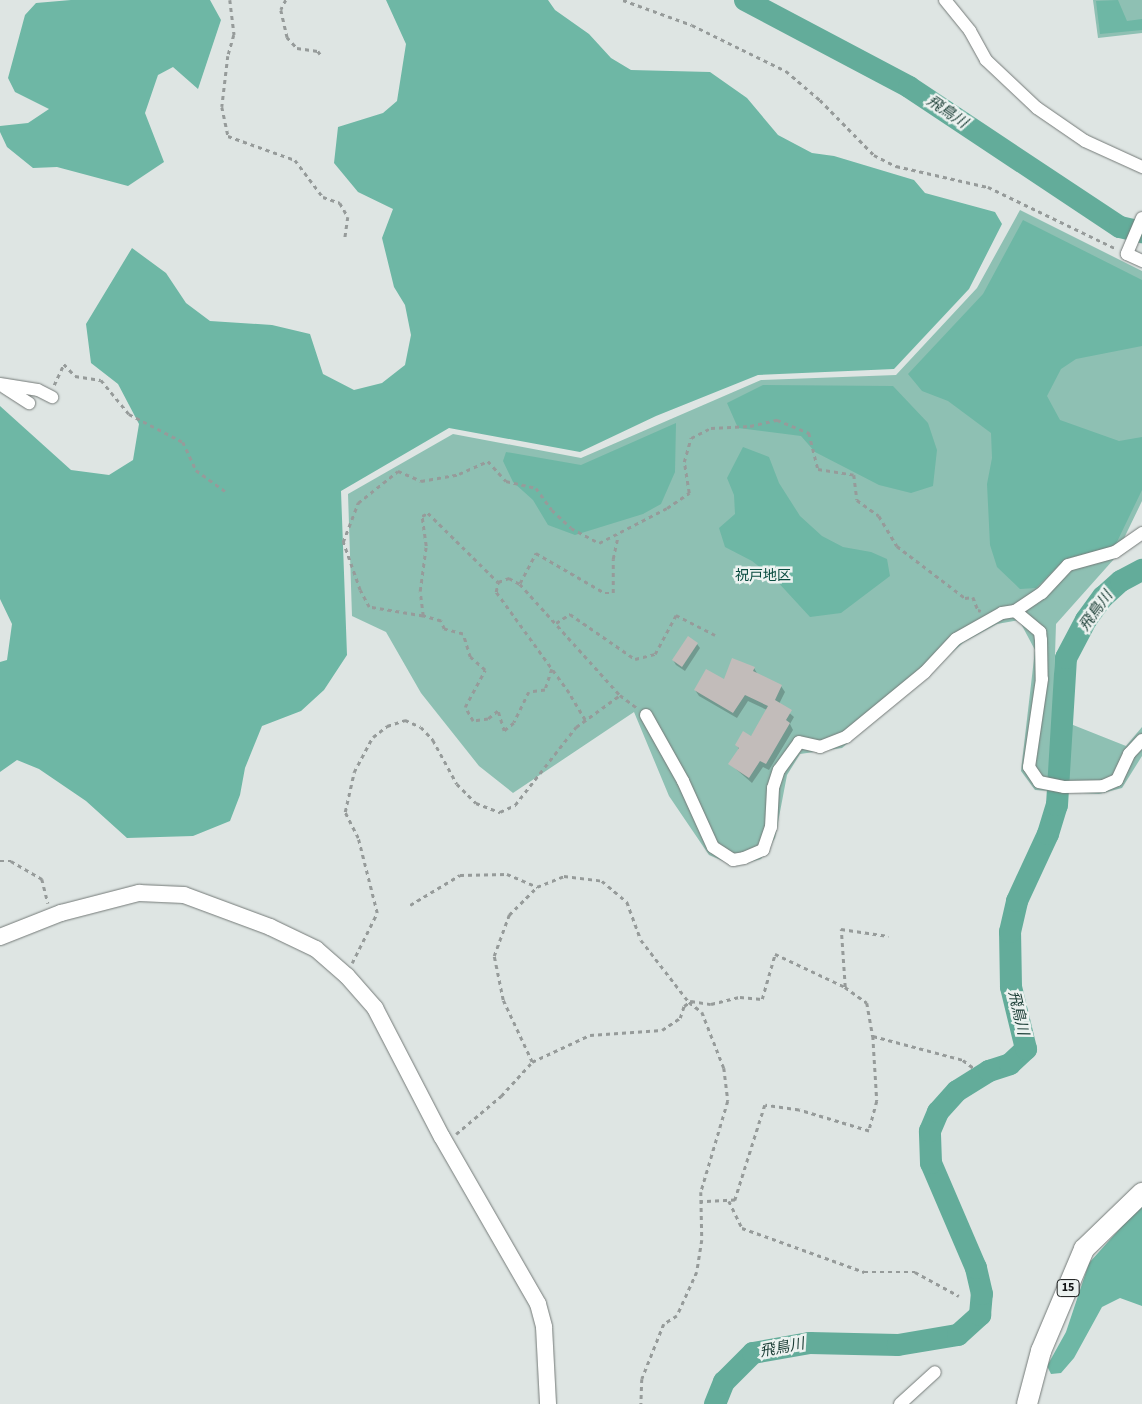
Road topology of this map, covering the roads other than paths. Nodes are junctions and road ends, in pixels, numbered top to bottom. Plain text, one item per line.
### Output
1 (945, 0) edge
2 (1142, 167) edge
3 (1142, 218) edge
4 (1142, 261) edge
5 (0, 384) edge
6 (51, 396) road end
7 (29, 403) dead end
8 (1142, 533) edge
9 (1009, 612) junction
10 (646, 715) road end
11 (1142, 740) edge
12 (0, 937) edge
13 (1142, 1193) edge
14 (934, 1372) dead end
15 (548, 1404) edge
16 (900, 1404) edge
17 (1027, 1404) edge

1 - 2 street
3 - 4 street
5 - 6 street
5 - 7 street
8 - 9 street
9 - 10 street
9 - 11 street
12 - 15 street
13 - 17 main road, 15
14 - 16 street

